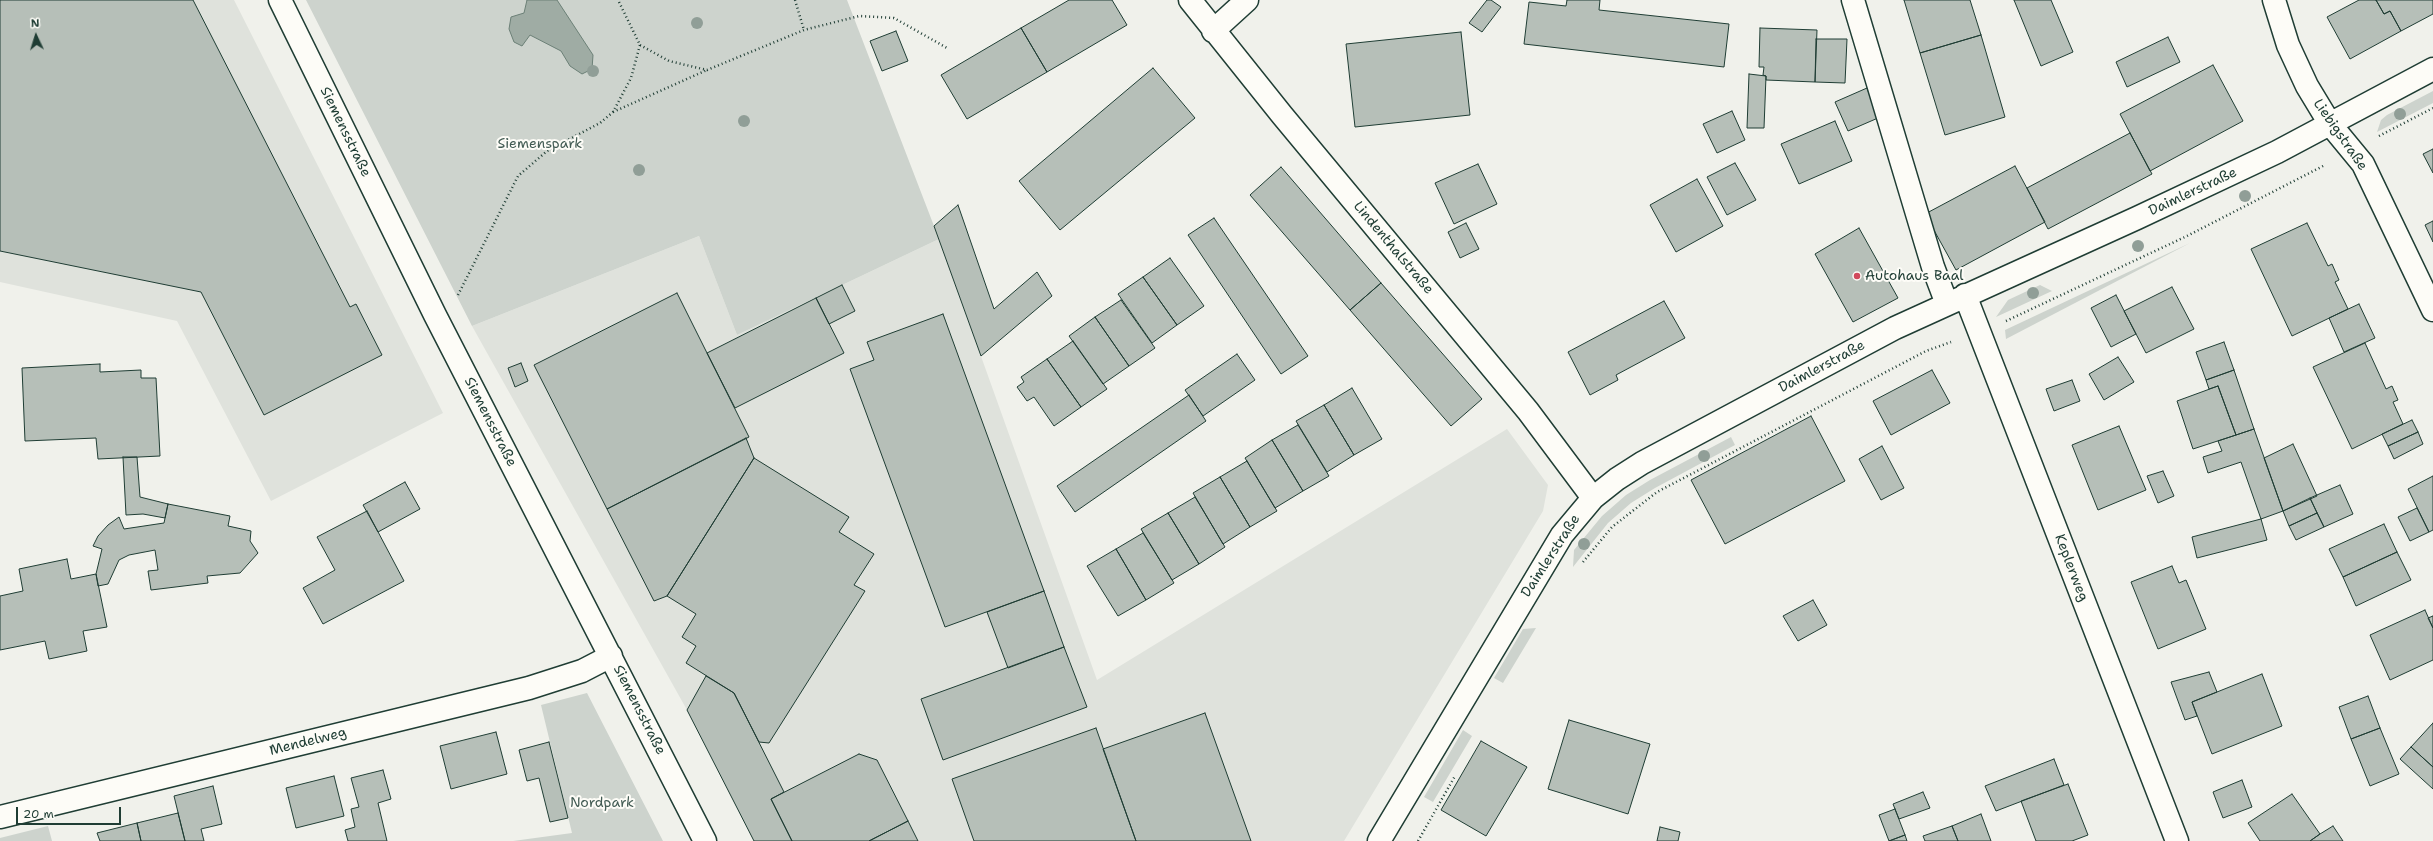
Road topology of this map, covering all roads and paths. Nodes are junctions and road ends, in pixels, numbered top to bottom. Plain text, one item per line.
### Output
1 (280, 0) edge
2 (618, 0) edge
3 (794, 0) edge
4 (1190, 0) edge
5 (1247, 0) edge
6 (1853, 0) edge
7 (2274, 0) edge
8 (804, 30) junction
9 (1213, 31) junction
10 (640, 45) junction
11 (947, 48) dead end
12 (2433, 69) edge
13 (708, 70) junction
14 (2433, 108) edge
15 (613, 112) junction
16 (2330, 124) junction
17 (2353, 150) junction
18 (1956, 299) junction
19 (2433, 310) edge
20 (435, 315) junction
21 (1980, 333) junction
22 (1593, 498) junction
23 (1580, 565) dead end
24 (612, 656) junction
25 (1457, 773) dead end
26 (0, 817) edge
27 (705, 841) edge
28 (1379, 841) edge
29 (1418, 841) edge
30 (2178, 841) edge

1 - 20 street, Siemensstraße
2 - 10 path
3 - 8 path
4 - 9 street, Lindenthalstraße
5 - 9 street
6 - 18 street
7 - 16 street, Liebigstraße
8 - 11 path
8 - 13 path
9 - 22 street, Lindenthalstraße
10 - 13 path
10 - 15 path
12 - 16 street, Daimlerstraße
13 - 15 path
14 - 17 path
15 - 20 path
16 - 17 street, Liebigstraße
16 - 18 street, Daimlerstraße
17 - 19 street, Liebigstraße
17 - 21 path
18 - 21 street, Keplerweg
18 - 22 street, Daimlerstraße
20 - 24 street, Siemensstraße
21 - 23 path
21 - 30 street, Keplerweg
22 - 28 street, Daimlerstraße
24 - 26 street, Mendelweg
24 - 27 street, Siemensstraße
25 - 29 path

